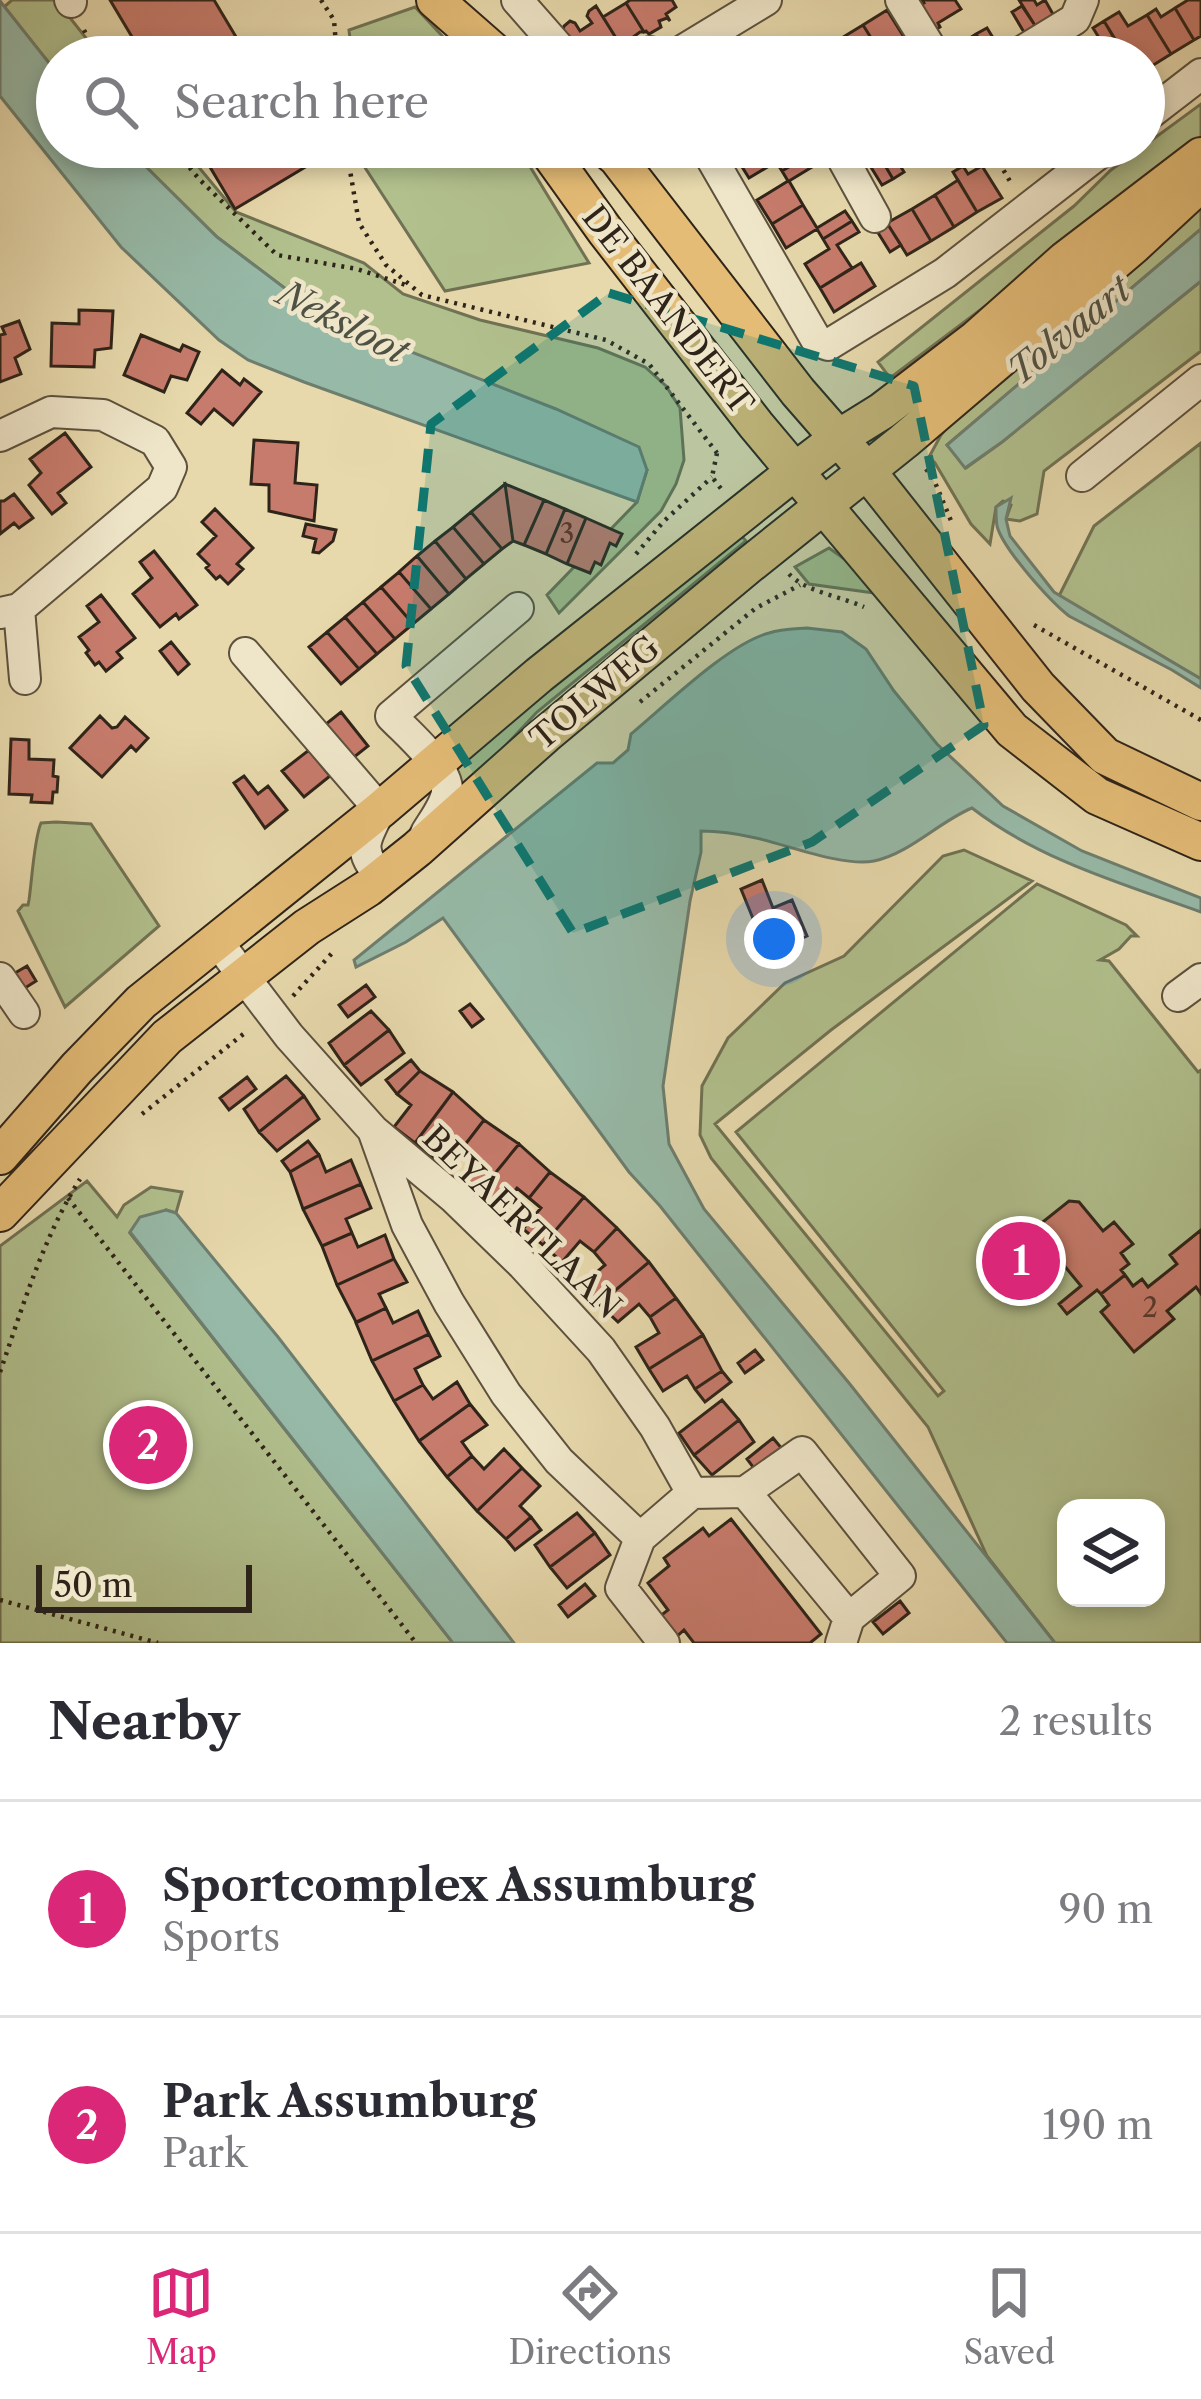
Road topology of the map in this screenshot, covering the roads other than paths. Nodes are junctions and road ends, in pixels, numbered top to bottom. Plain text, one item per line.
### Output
1 (517, 0) edge
2 (766, 0) edge
3 (901, 0) edge
4 (1083, 0) edge
5 (441, 6) edge
6 (465, 36) edge
7 (476, 36) edge
8 (549, 36) edge
9 (707, 36) edge
10 (923, 36) edge
11 (1048, 36) edge
12 (1201, 74) edge
13 (1165, 102) edge
14 (1201, 156) edge
15 (561, 168) edge
16 (625, 168) edge
17 (717, 168) edge
18 (848, 168) edge
19 (1080, 168) edge
20 (1201, 182) edge
21 (875, 217) dead end
22 (1201, 380) edge
23 (0, 436) edge
24 (837, 439) junction
25 (867, 471) junction
26 (794, 472) junction
27 (1082, 476) dead end
28 (822, 507) junction
29 (518, 608) dead end
30 (9, 611) edge
31 (245, 653) dead end
32 (25, 679) dead end
33 (435, 763) junction
34 (1201, 802) edge
35 (380, 809) junction
36 (1201, 842) edge
37 (417, 849) junction
38 (382, 878) junction
39 (216, 940) junction
40 (243, 976) junction
41 (0, 978) edge
42 (24, 1013) dead end
43 (373, 1130) junction
44 (0, 1156) edge
45 (0, 1213) edge
46 (692, 1492) junction
47 (745, 1492) junction
48 (640, 1538) junction
49 (845, 1631) edge
50 (664, 1643) edge

1 - 8 street
2 - 9 street
3 - 10 street
4 - 11 street
5 - 6 main road
5 - 7 main road
12 - 13 street
14 - 24 main road, TOLWEG
15 - 26 main road, DE BAANDERT
16 - 24 main road, DE BAANDERT
17 - 19 street
18 - 21 street
20 - 25 main road, TOLWEG
22 - 27 street
23 - 30 street
24 - 25 main road, DE BAANDERT
24 - 26 main road, TOLWEG
25 - 28 main road, TOLWEG
25 - 34 main road, DE BAANDERT
26 - 28 main road, DE BAANDERT
26 - 33 main road, TOLWEG
28 - 36 main road, DE BAANDERT
28 - 37 main road, TOLWEG
29 - 33 street
30 - 32 street
31 - 35 street
33 - 35 main road, TOLWEG
33 - 37 street
35 - 38 street
35 - 39 main road, TOLWEG
37 - 38 main road, TOLWEG
38 - 40 main road, TOLWEG
39 - 40 street, BEYAERTLAAN
39 - 44 main road, TOLWEG
40 - 43 street, BEYAERTLAAN
40 - 45 main road, TOLWEG
41 - 42 street
43 - 46 street, BEYAERTLAAN
43 - 48 street, BEYAERTLAAN
46 - 47 street
46 - 48 street
47 - 49 street
47 - 49 street
48 - 50 street

